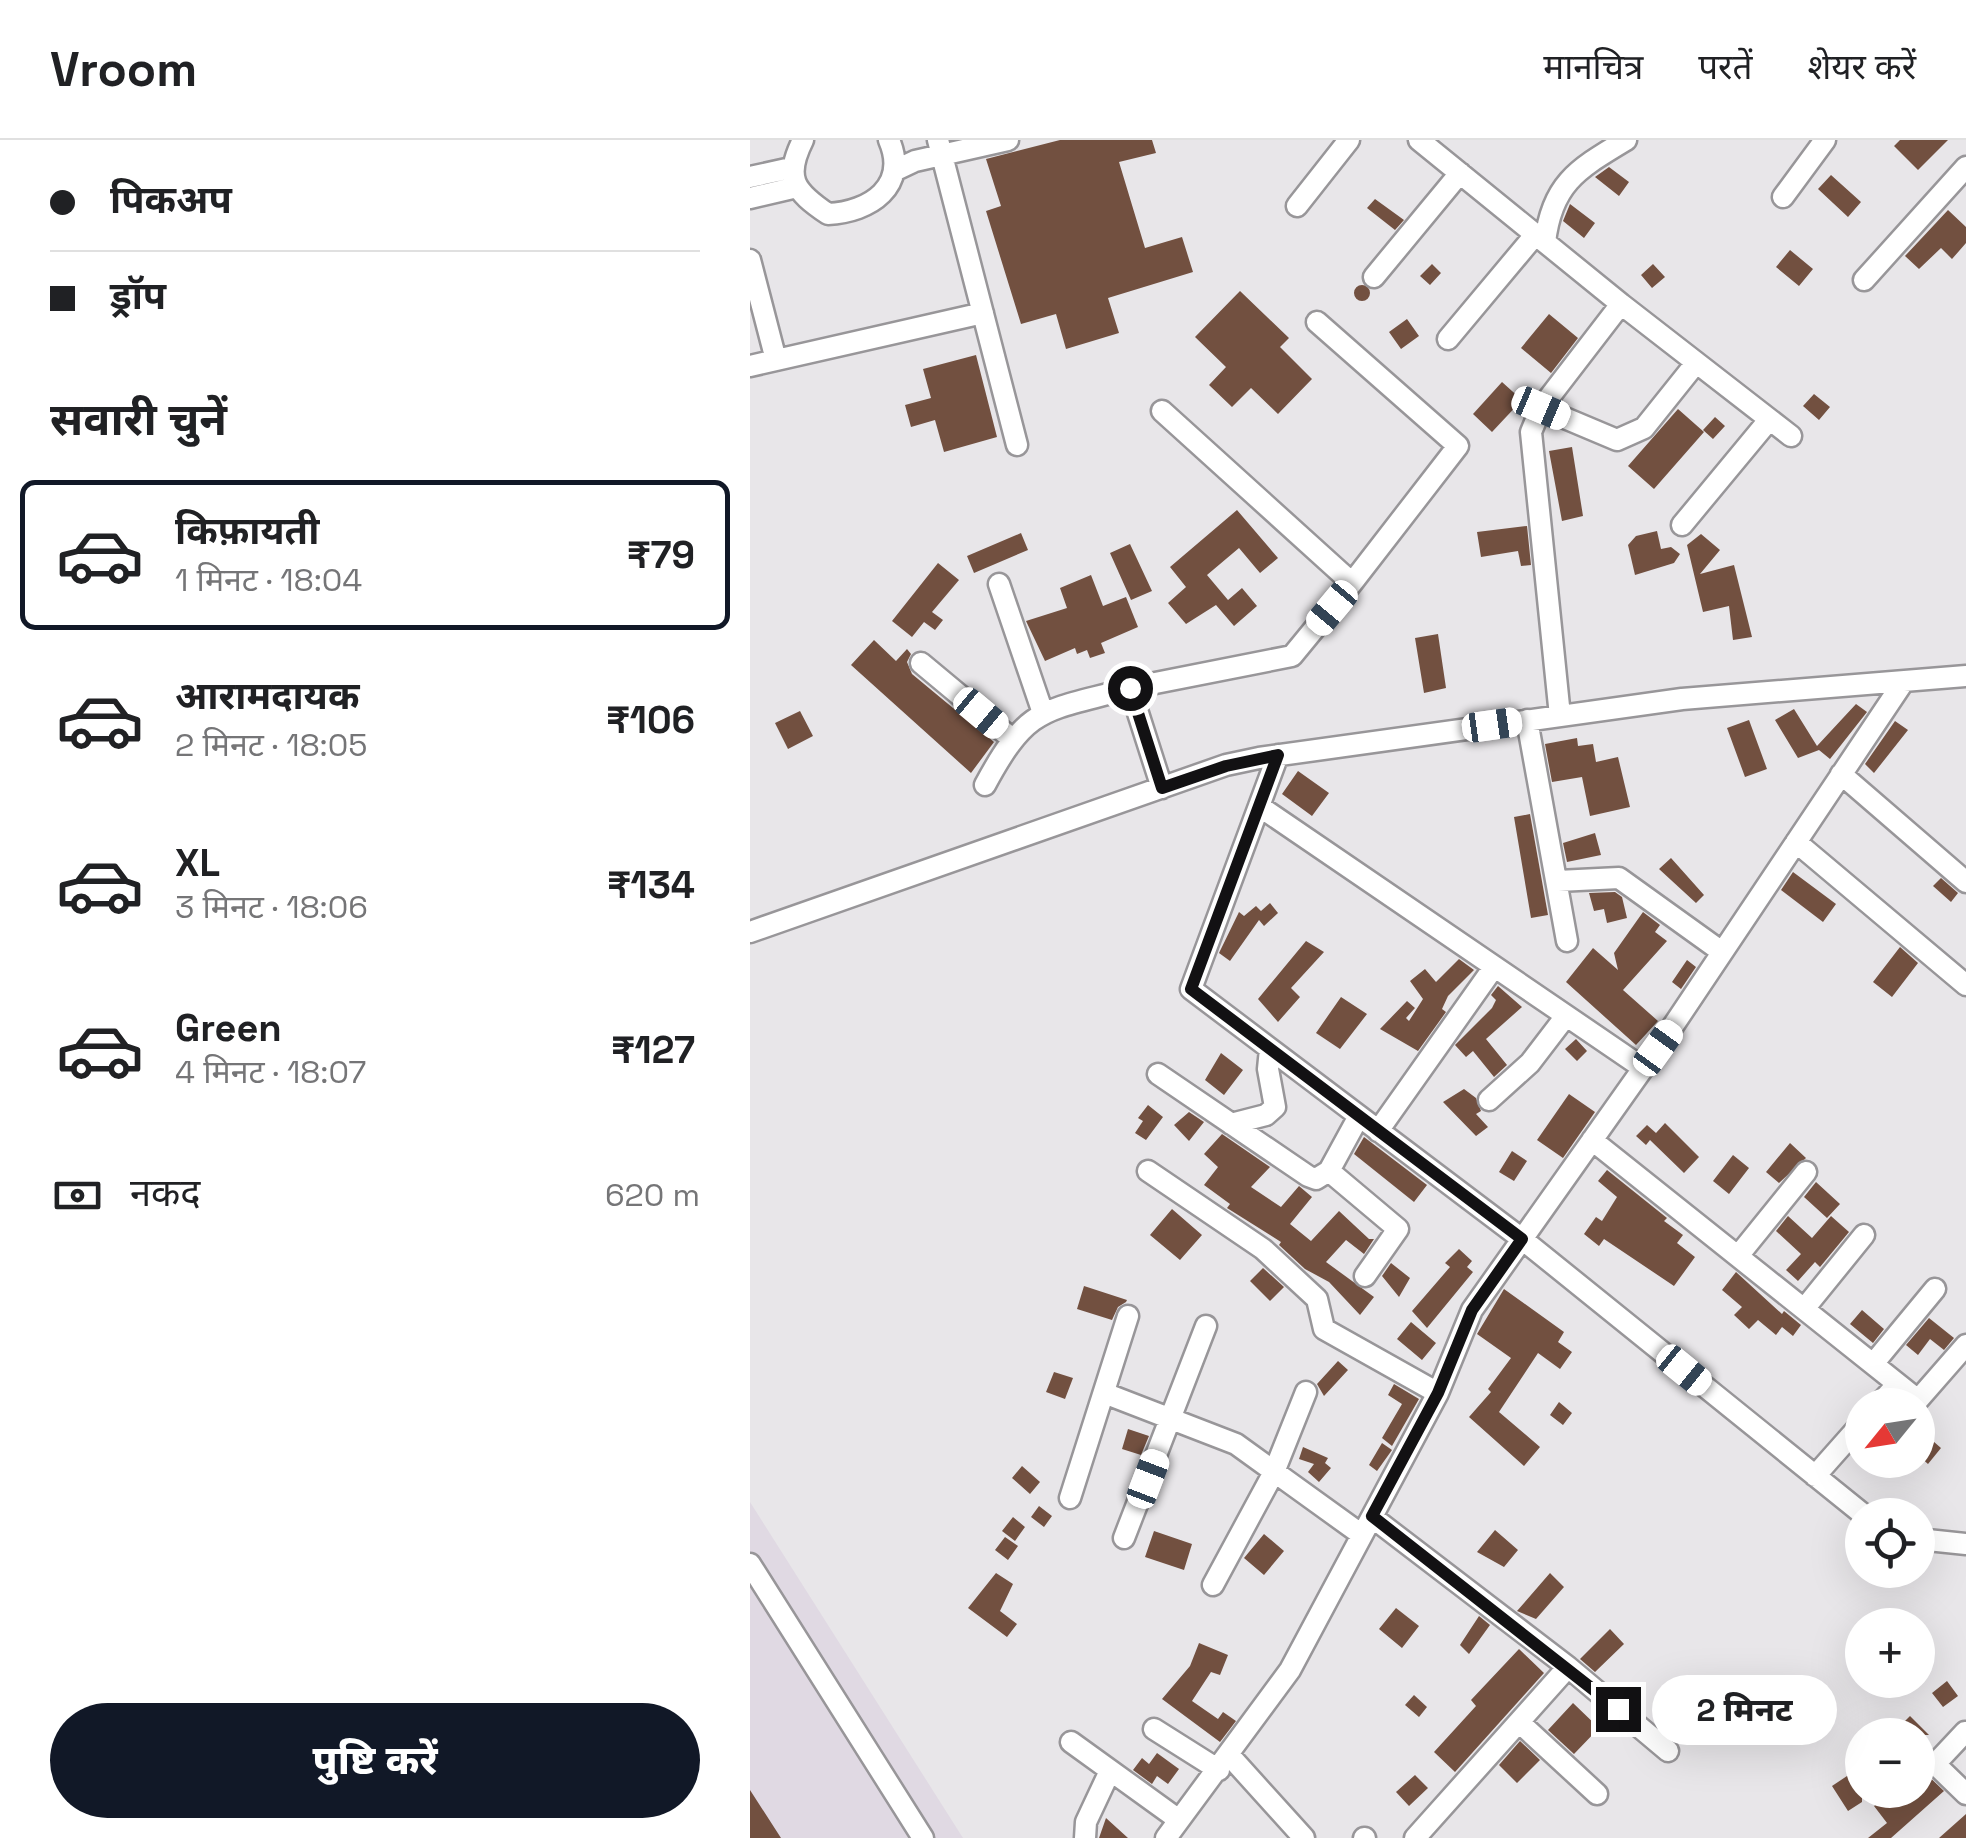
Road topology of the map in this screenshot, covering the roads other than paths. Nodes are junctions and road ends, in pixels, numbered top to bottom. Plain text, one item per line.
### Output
1 (803, 140) edge
2 (1008, 140) edge
3 (1348, 140) edge
4 (1419, 140) edge
5 (1626, 140) edge
6 (1825, 140) edge
7 (891, 142) edge
8 (939, 145) edge
9 (1966, 167) edge
10 (896, 170) junction
11 (1460, 173) junction
12 (750, 178) edge
13 (794, 178) junction
14 (1782, 196) dead end
15 (750, 198) edge
16 (1297, 206) dead end
17 (1540, 238) junction
18 (750, 260) edge
19 (1374, 277) dead end
20 (1864, 280) dead end
21 (1621, 304) junction
22 (983, 313) junction
23 (1317, 322) dead end
24 (1448, 339) dead end
25 (776, 360) junction
26 (1696, 363) junction
27 (750, 366) edge
28 (1541, 408) junction
29 (1162, 411) dead end
30 (1769, 420) junction
31 (1791, 436) dead end
32 (1017, 445) dead end
33 (1682, 525) dead end
34 (999, 584) dead end
35 (1352, 584) junction
36 (921, 663) dead end
37 (1966, 676) edge
38 (1904, 681) junction
39 (1130, 688) junction
40 (1043, 713) junction
41 (1560, 716) junction
42 (1527, 720) junction
43 (1011, 738) junction
44 (1278, 755) junction
45 (1842, 774) junction
46 (984, 786) dead end
47 (1162, 788) junction
48 (1259, 806) junction
49 (1796, 842) junction
50 (1558, 881) junction
51 (1966, 882) edge
52 (750, 932) edge
53 (1567, 941) dead end
54 (1722, 952) junction
55 (1494, 967) junction
56 (1966, 985) edge
57 (1566, 1016) junction
58 (1270, 1049) junction
59 (1642, 1068) junction
60 (1158, 1074) dead end
61 (1489, 1100) dead end
62 (1359, 1116) junction
63 (1231, 1124) junction
64 (1378, 1130) junction
65 (1592, 1140) junction
66 (1148, 1171) dead end
67 (1329, 1171) junction
68 (1806, 1172) dead end
69 (1864, 1235) dead end
70 (1522, 1239) junction
71 (1738, 1256) junction
72 (1365, 1276) dead end
73 (1936, 1289) dead end
74 (1804, 1309) junction
75 (1128, 1316) dead end
76 (1206, 1326) dead end
77 (1966, 1345) edge
78 (1873, 1364) junction
79 (1898, 1384) junction
80 (1894, 1388) edge
81 (1306, 1392) dead end
82 (1104, 1393) junction
83 (1438, 1393) junction
84 (1171, 1419) junction
85 (1845, 1442) edge
86 (1274, 1472) junction
87 (1815, 1476) junction
88 (1070, 1498) dead end
89 (1845, 1500) edge
90 (1367, 1526) junction
91 (1124, 1538) dead end
92 (1935, 1541) edge
93 (1966, 1544) edge
94 (750, 1564) edge
95 (1213, 1585) dead end
96 (1568, 1666) junction
97 (1518, 1722) junction
98 (1154, 1729) dead end
99 (1965, 1732) edge
100 (1071, 1742) dead end
101 (1668, 1751) dead end
102 (1224, 1762) junction
103 (1109, 1774) junction
104 (1597, 1794) dead end
105 (1966, 1794) edge
106 (1179, 1820) junction
107 (923, 1838) edge
108 (1085, 1838) edge
109 (1166, 1838) edge
110 (1304, 1838) edge
111 (1415, 1838) edge

1 - 13 street
2 - 8 street
3 - 16 street
4 - 11 street
5 - 17 street
6 - 14 street
7 - 8 street
7 - 10 street
8 - 10 street
8 - 22 street
9 - 20 street
10 - 13 street
11 - 17 street
11 - 19 street
12 - 13 street
13 - 15 street
17 - 21 street
17 - 24 street
18 - 25 street
21 - 26 street
21 - 28 street
22 - 25 street
22 - 32 street
23 - 35 street
25 - 27 street
26 - 28 street
26 - 30 street
28 - 41 street
29 - 35 street
30 - 31 street
30 - 33 street
34 - 40 street
35 - 39 street
36 - 43 street
37 - 38 street
38 - 41 street
38 - 45 street
39 - 40 street
39 - 47 street
40 - 43 street
41 - 42 street
42 - 44 street
42 - 50 street
43 - 46 street
44 - 47 street
44 - 48 street
45 - 49 street
45 - 51 street
47 - 52 street
48 - 55 street
48 - 58 street
49 - 54 street
49 - 56 street
50 - 53 street
50 - 54 street
54 - 59 street
55 - 57 street
55 - 64 street
57 - 59 street
57 - 61 street
58 - 62 street
58 - 63 street
59 - 65 street
60 - 63 street
62 - 64 street
62 - 67 street
63 - 67 street
64 - 70 street
65 - 70 street
65 - 71 street
66 - 83 street
67 - 72 street
68 - 71 street
69 - 74 street
70 - 83 street
70 - 87 street
71 - 74 street
73 - 78 street
74 - 78 street
75 - 82 street
76 - 84 street
77 - 79 street
78 - 79 street
79 - 80 street
81 - 86 street
82 - 84 street
82 - 88 street
83 - 90 street
84 - 86 street
84 - 91 street
85 - 87 street
86 - 90 street
86 - 95 street
87 - 89 street
90 - 96 street
90 - 102 street
92 - 93 street
94 - 107 street
96 - 97 street
96 - 101 street
97 - 104 street
97 - 111 street
98 - 102 street
99 - 105 street
100 - 103 street
102 - 106 street
102 - 110 street
103 - 106 street
103 - 108 street
106 - 109 street

